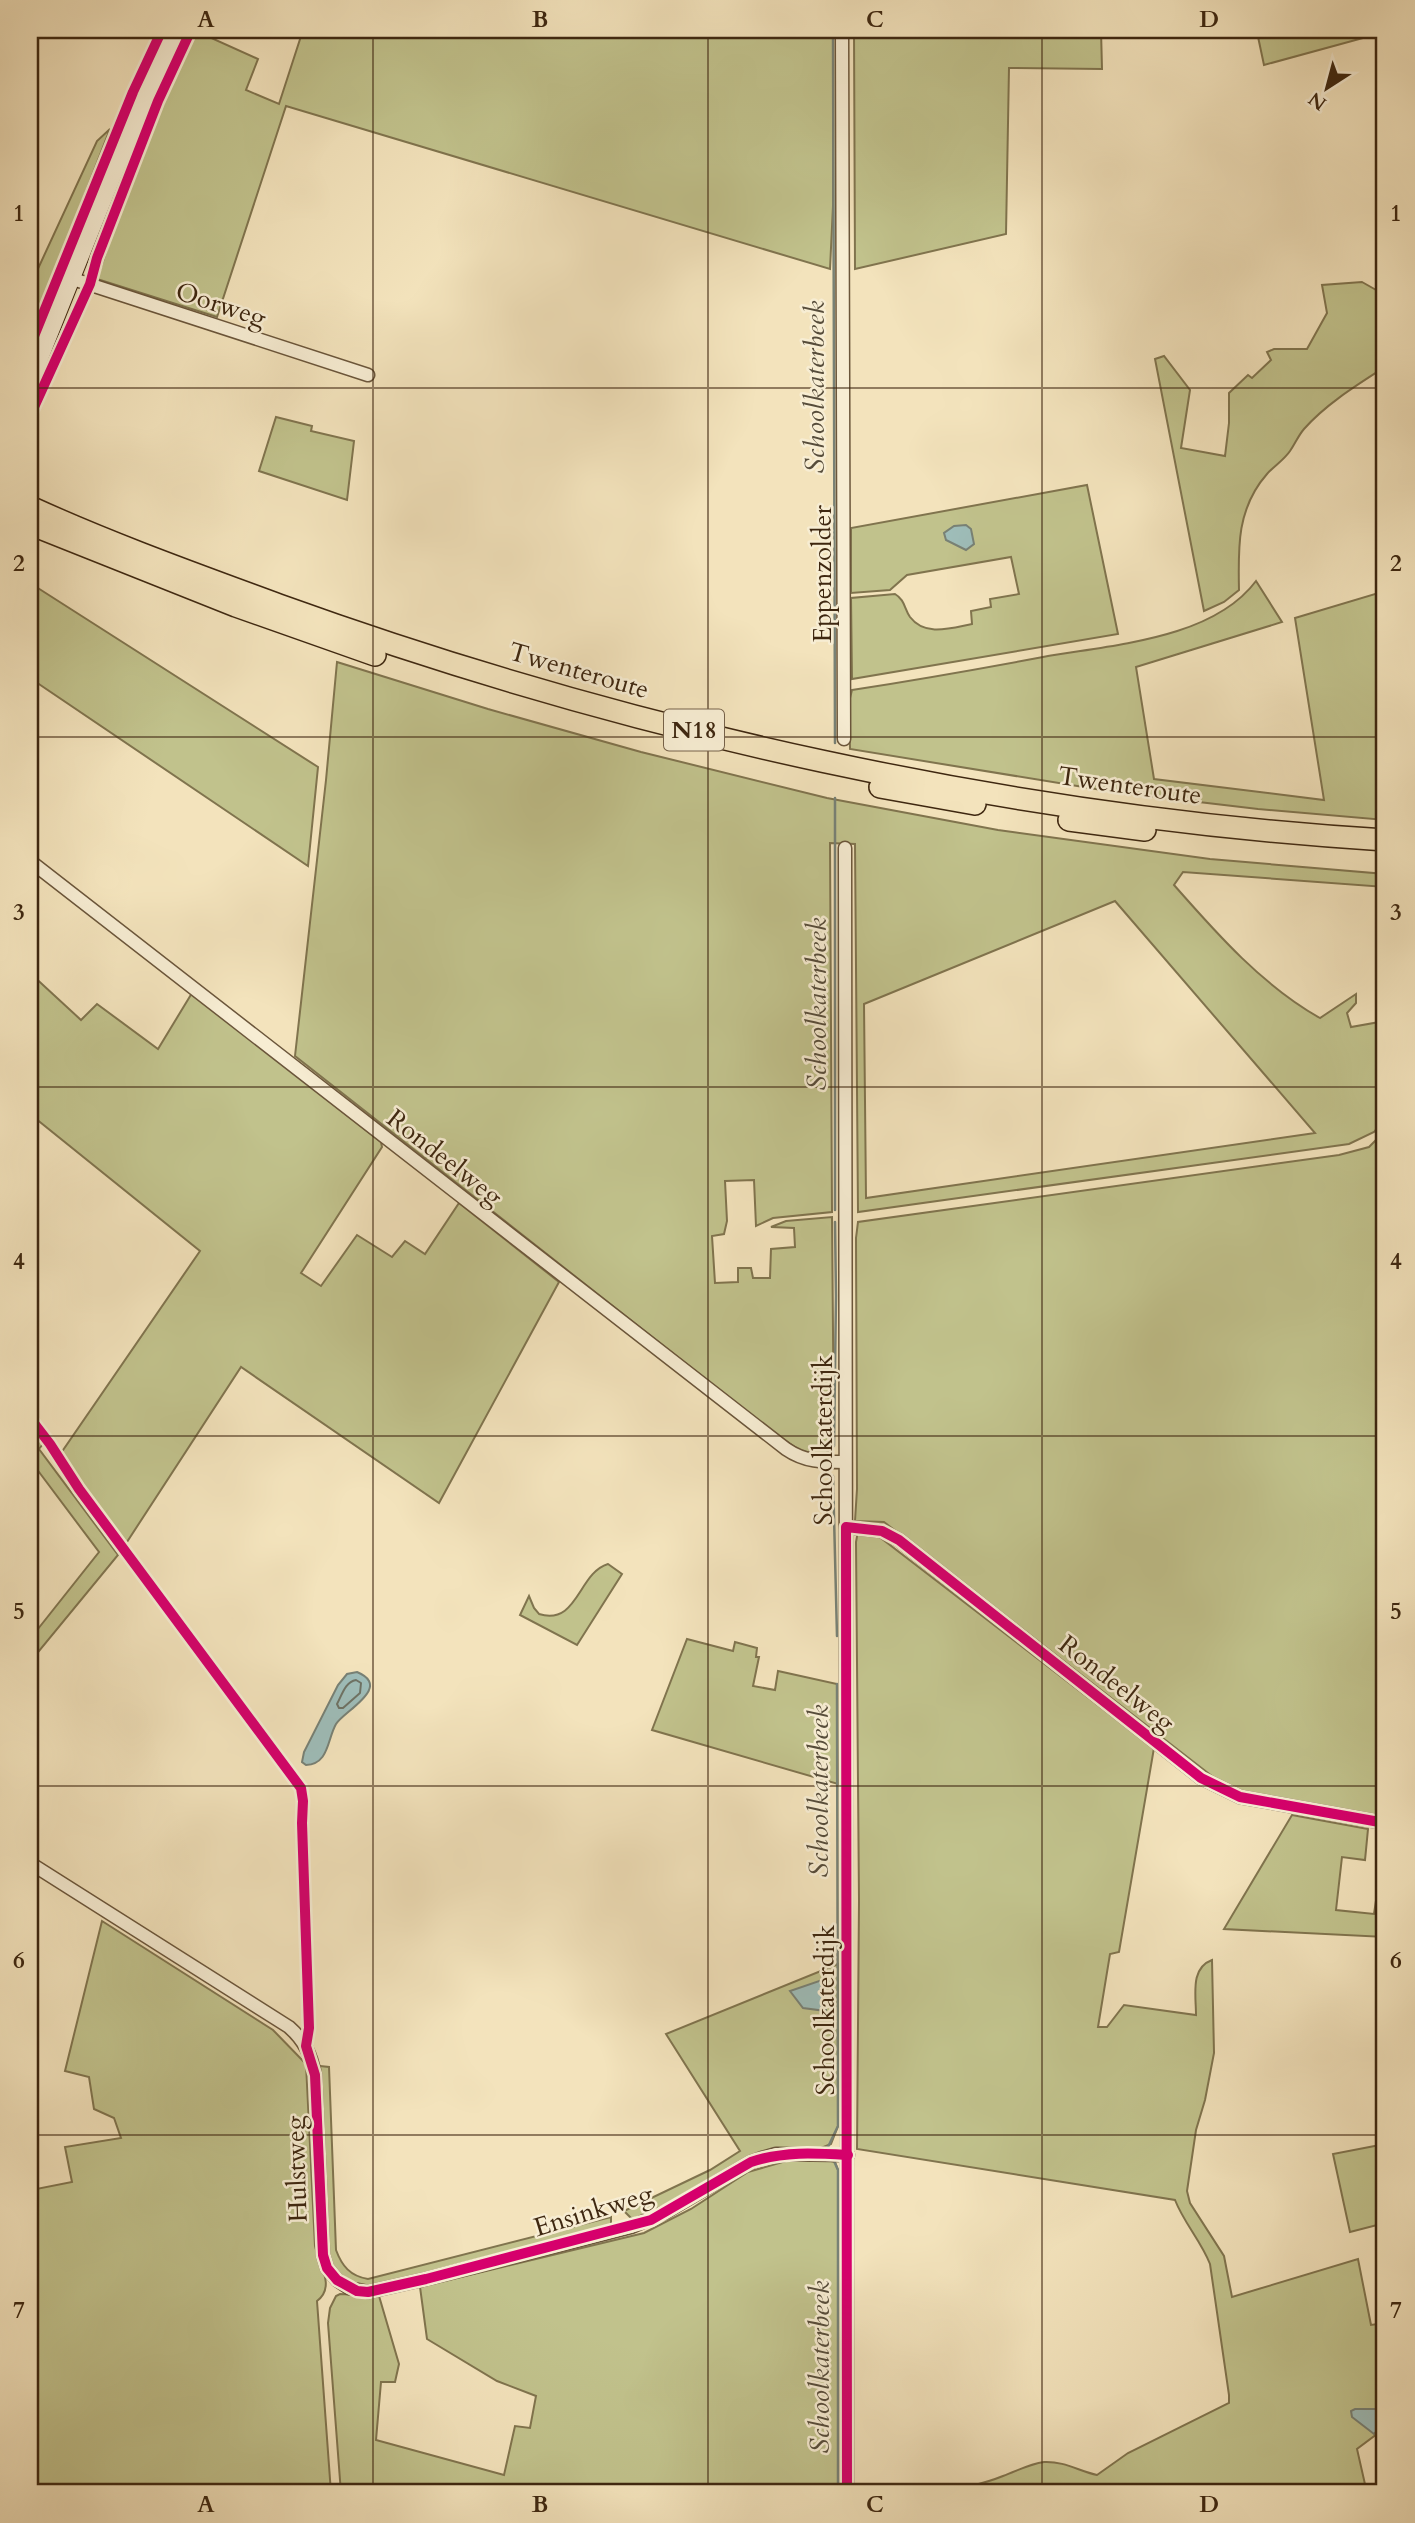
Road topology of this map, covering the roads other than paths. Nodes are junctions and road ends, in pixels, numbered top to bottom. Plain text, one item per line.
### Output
1 (176, 30) edge
2 (842, 30) edge
3 (73, 279) junction
4 (368, 375) dead end
5 (30, 383) edge
6 (30, 507) edge
7 (30, 524) edge
8 (844, 739) dead end
9 (1385, 840) edge
10 (845, 848) dead end
11 (1385, 853) edge
12 (30, 861) edge
13 (845, 1462) junction
14 (846, 1527) junction
15 (1385, 1824) edge
16 (30, 1863) edge
17 (848, 2155) junction
18 (343, 2285) joint
19 (847, 2493) edge

1 - 3 main road
2 - 8 street, Eppenzolder
3 - 4 street, Oorweg
3 - 5 main road
6 - 9 highway, Twenteroute / N18
7 - 11 highway, Twenteroute / N18
10 - 13 street, Schoolkaterdijk
12 - 13 street, Rondeelweg
13 - 14 street, Schoolkaterdijk
14 - 15 street, Rondeelweg
14 - 17 street, Schoolkaterdijk
16 - 18 street, Hulstweg
17 - 18 street, Ensinkweg
17 - 19 street, Schoolkaterdijk

